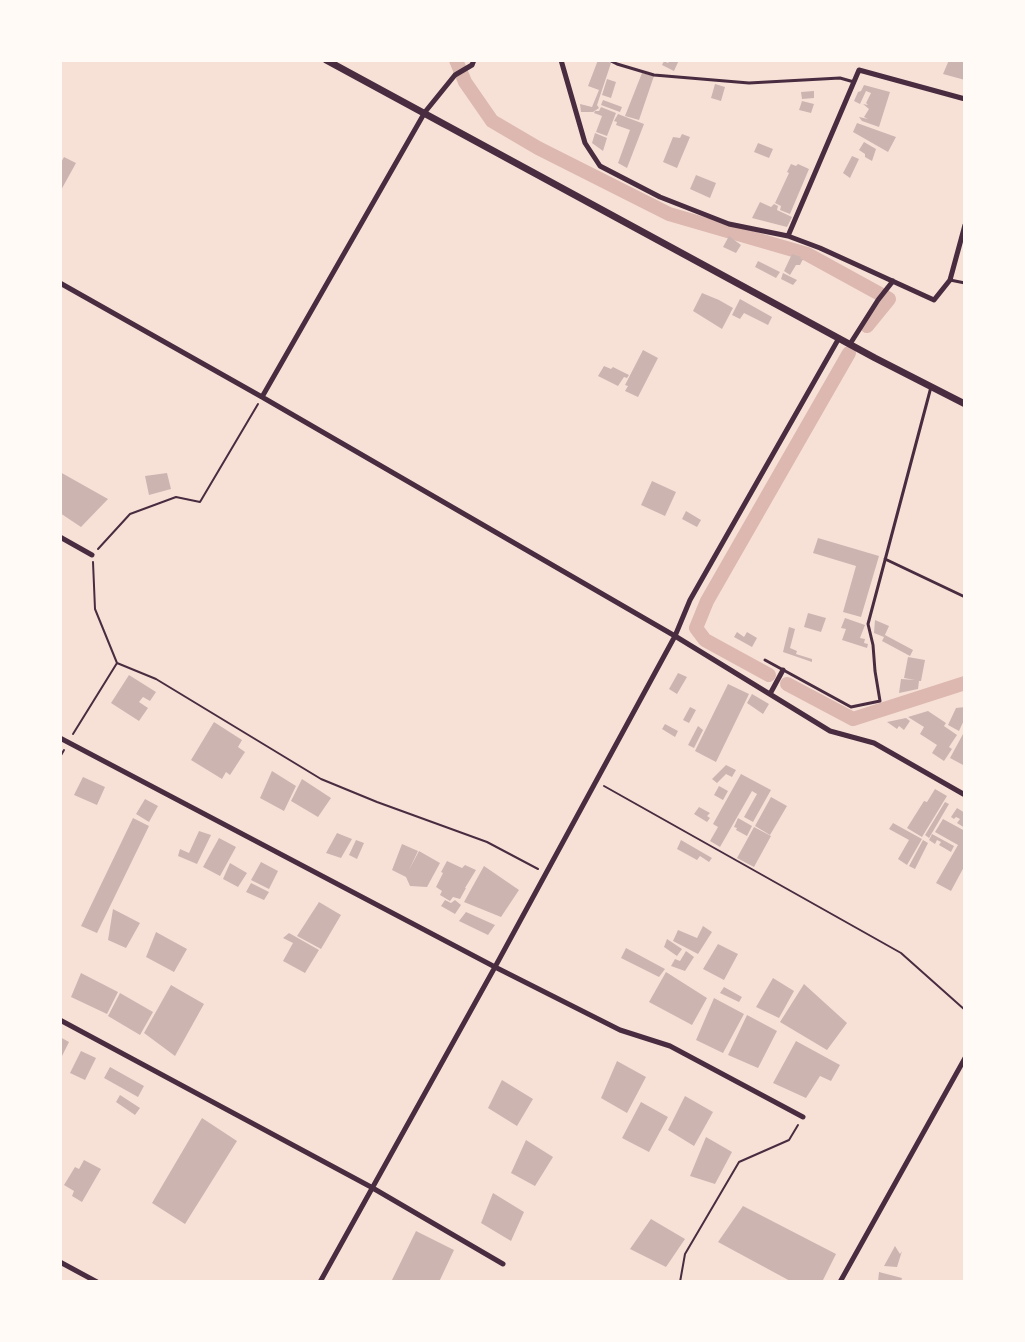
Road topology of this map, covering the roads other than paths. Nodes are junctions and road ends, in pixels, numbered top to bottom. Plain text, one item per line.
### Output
1 (326, 60) edge
2 (561, 60) edge
3 (609, 60) edge
4 (473, 62) edge
5 (854, 82) junction
6 (965, 99) edge
7 (424, 112) junction
8 (965, 225) edge
9 (788, 236) junction
10 (950, 280) junction
11 (894, 281) junction
12 (60, 282) edge
13 (965, 283) edge
14 (839, 338) junction
15 (850, 344) junction
16 (931, 387) junction
17 (262, 397) junction
18 (965, 404) edge
19 (60, 537) edge
20 (93, 555) road end
21 (885, 559) junction
22 (965, 597) edge
23 (675, 636) junction
24 (765, 660) dead end
25 (783, 670) junction
26 (770, 694) junction
27 (60, 738) edge
28 (965, 795) edge
29 (495, 966) junction
30 (60, 1020) edge
31 (965, 1058) edge
32 (803, 1117) road end
33 (372, 1187) junction
34 (60, 1262) edge
35 (503, 1264) dead end
36 (97, 1282) edge
37 (320, 1282) edge
38 (840, 1282) edge

1 - 7 street
2 - 9 street
3 - 5 lane
4 - 7 street
5 - 6 street
5 - 9 street
7 - 14 street
7 - 17 street
8 - 10 street
9 - 11 street
10 - 11 street
10 - 13 lane
11 - 15 street
12 - 17 street
14 - 15 street
14 - 23 street
15 - 16 street
16 - 18 street
16 - 21 lane
17 - 23 street
19 - 20 street
21 - 22 lane
21 - 25 lane
23 - 26 street
23 - 29 street
24 - 25 lane
25 - 26 street
26 - 28 street
27 - 29 street
29 - 32 street
29 - 33 street
30 - 33 street
31 - 38 street
33 - 35 street
33 - 37 street
34 - 36 street

